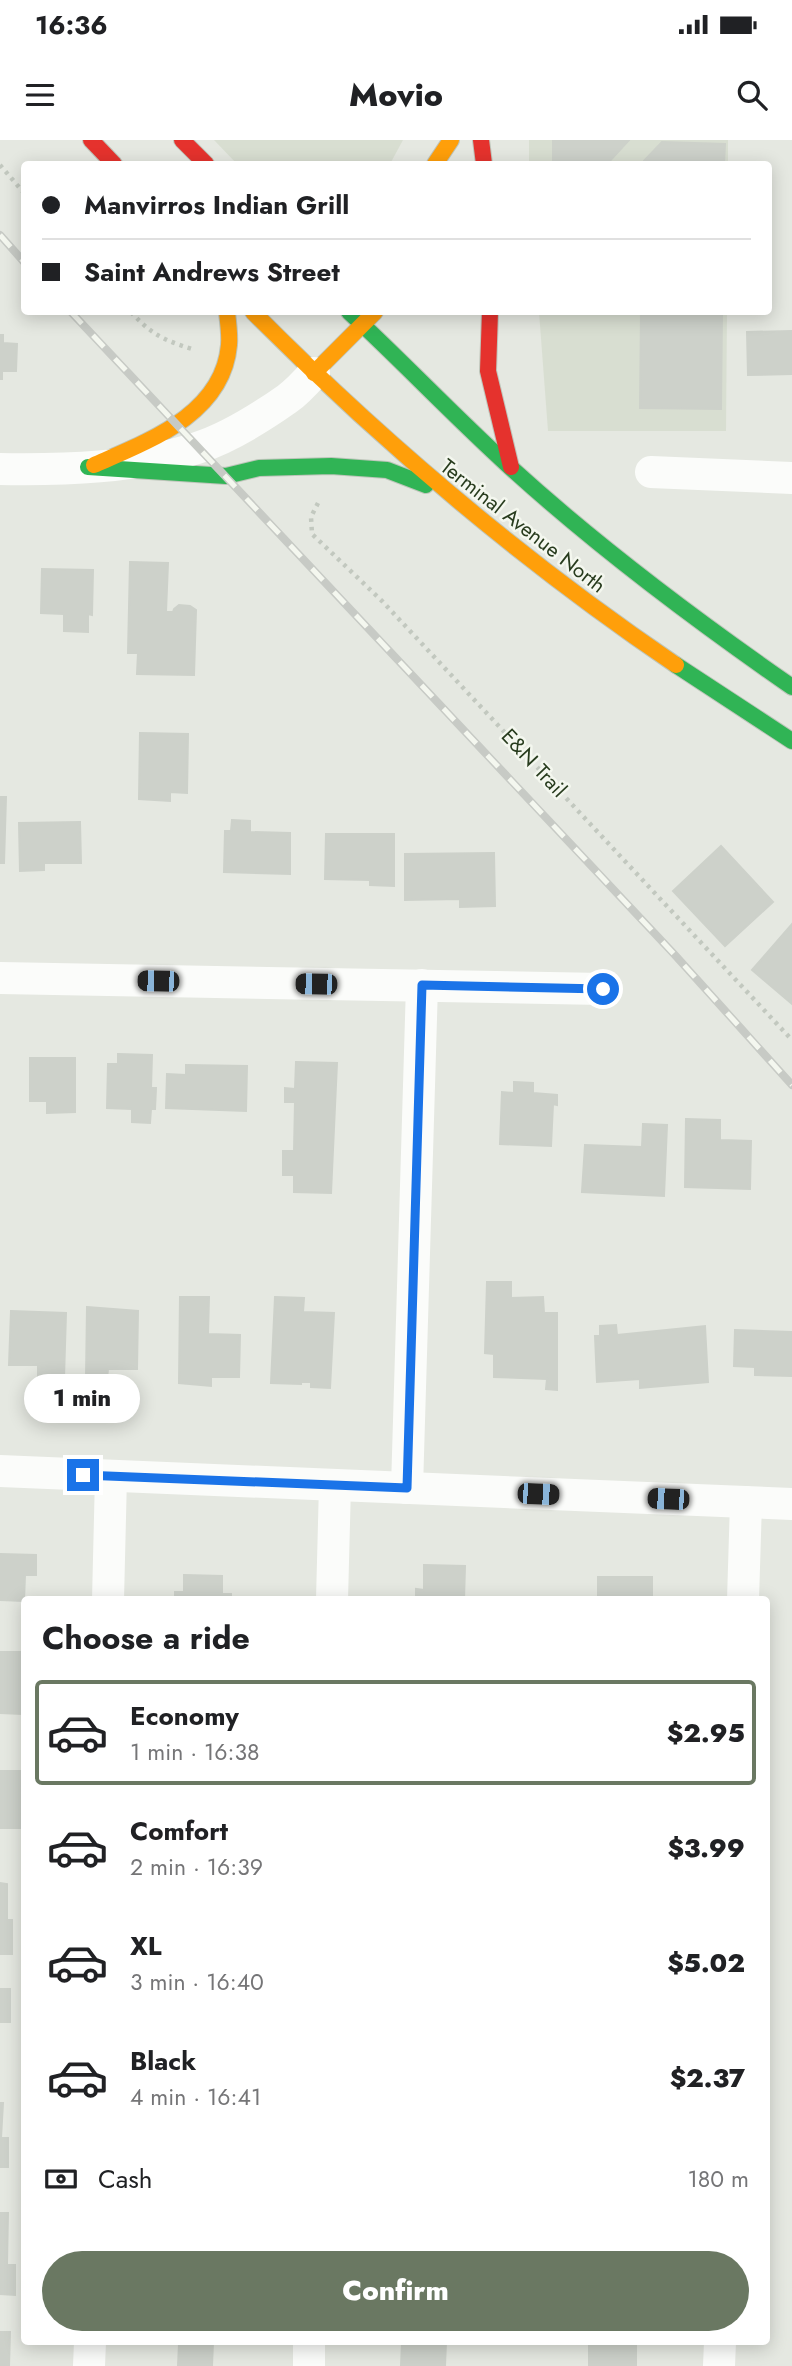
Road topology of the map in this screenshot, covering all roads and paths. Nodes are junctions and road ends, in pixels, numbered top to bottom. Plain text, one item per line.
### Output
1 (91, 140) edge
2 (182, 140) edge
3 (452, 140) edge
4 (481, 140) edge
5 (111, 161) edge
6 (203, 161) edge
7 (437, 161) edge
8 (484, 161) edge
9 (0, 165) edge
10 (21, 189) edge
11 (134, 315) edge
12 (228, 315) edge
13 (256, 315) edge
14 (352, 315) edge
15 (372, 315) edge
16 (490, 315) edge
17 (362, 324) junction
18 (198, 351) dead end
19 (314, 373) junction
20 (88, 467) junction
21 (511, 467) junction
22 (0, 469) edge
23 (651, 472) dead end
24 (792, 478) edge
25 (445, 492) junction
26 (322, 496) dead end
27 (792, 687) edge
28 (792, 741) edge
29 (0, 978) edge
30 (422, 985) junction
31 (603, 989) dead end
32 (792, 1040) edge
33 (0, 1471) edge
34 (111, 1476) junction
35 (335, 1485) junction
36 (407, 1488) junction
37 (746, 1502) junction
38 (792, 1504) edge
39 (108, 1596) edge
40 (332, 1596) edge
41 (743, 1596) edge
42 (90, 2345) edge
43 (309, 2345) edge
44 (720, 2345) edge
45 (89, 2366) edge
46 (309, 2366) edge
47 (719, 2366) edge

1 - 5 main road
2 - 6 main road
3 - 7 main road
4 - 8 main road
9 - 10 path
11 - 18 path
12 - 20 main road
13 - 19 main road, Terminal Avenue North
14 - 17 main road, Terminal Avenue North
15 - 17 main road
16 - 21 main road
17 - 19 main road
17 - 21 main road, Terminal Avenue North
19 - 20 street
19 - 25 main road, Terminal Avenue North
20 - 22 street
20 - 25 main road
21 - 27 main road, Terminal Avenue North
23 - 24 street
25 - 28 main road, Terminal Avenue North
26 - 32 path, E&N Trail
29 - 30 street
30 - 31 street
30 - 36 street
33 - 34 street
34 - 35 street
34 - 39 street
35 - 36 street
35 - 40 street
36 - 37 street
37 - 38 street
37 - 41 street
42 - 45 street
43 - 46 street
44 - 47 street

